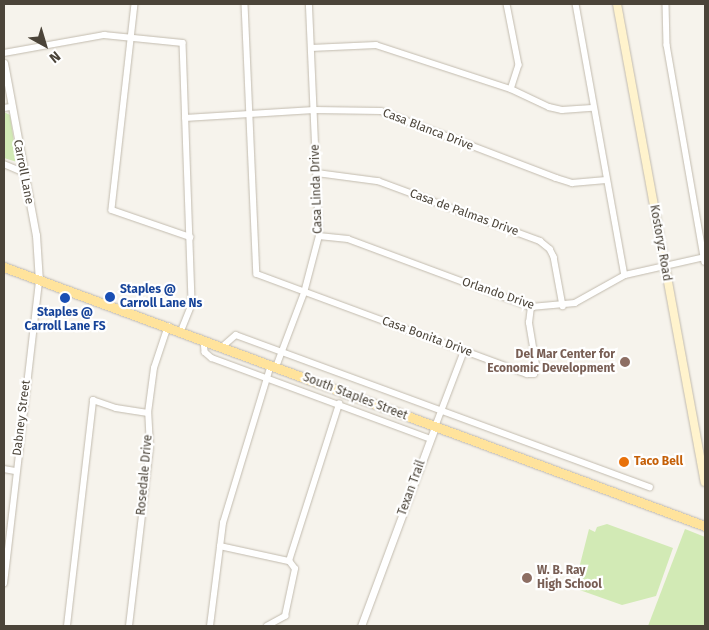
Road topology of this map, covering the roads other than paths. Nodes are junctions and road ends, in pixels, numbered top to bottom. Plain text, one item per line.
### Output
1 (135, 4) edge
2 (244, 4) edge
3 (309, 4) edge
4 (507, 4) edge
5 (576, 4) edge
6 (617, 4) edge
7 (666, 4) edge
8 (131, 38) junction
9 (311, 48) junction
10 (4, 53) edge
11 (4, 62) edge
12 (511, 89) junction
13 (7, 107) edge
14 (592, 108) junction
15 (314, 110) junction
16 (248, 114) junction
17 (185, 118) junction
18 (4, 164) edge
19 (23, 172) junction
20 (317, 173) junction
21 (606, 180) junction
22 (319, 236) junction
23 (190, 237) junction
24 (705, 259) edge
25 (664, 265) junction
26 (4, 267) edge
27 (625, 275) junction
28 (39, 281) junction
29 (304, 293) junction
30 (563, 306) junction
31 (531, 307) junction
32 (168, 326) junction
33 (181, 332) junction
34 (204, 340) junction
35 (222, 347) junction
36 (464, 351) junction
37 (282, 352) junction
38 (273, 366) junction
39 (267, 378) junction
40 (340, 404) junction
41 (441, 411) junction
42 (148, 413) junction
43 (435, 427) junction
44 (431, 439) junction
45 (4, 469) edge
46 (15, 472) junction
47 (705, 482) edge
48 (650, 487) dead end
49 (705, 526) edge
50 (220, 546) junction
51 (289, 561) junction
52 (4, 584) edge
53 (67, 626) edge
54 (129, 626) edge
55 (210, 626) edge
56 (267, 626) edge
57 (361, 626) edge

1 - 8 street
2 - 16 street
3 - 9 street, Casa Linda Drive
4 - 12 street
5 - 14 street
6 - 25 main road, Kostoryz Road
7 - 24 street
8 - 10 street
8 - 17 street
8 - 23 street
9 - 12 street
9 - 15 street, Casa Linda Drive
11 - 13 street, Carroll Lane
12 - 14 street
13 - 19 street, Carroll Lane
14 - 21 street
15 - 16 street, Casa Blanca Drive
15 - 20 street, Casa Linda Drive
15 - 21 street, Casa Blanca Drive
16 - 17 street, Casa Blanca Drive
16 - 29 street, Casa Bonita Drive
17 - 23 street
18 - 19 street
19 - 28 street, Carroll Lane
20 - 22 street, Casa Linda Drive
20 - 30 street, Casa de Palmas Drive
21 - 27 street
22 - 29 street, Casa Linda Drive
22 - 31 street, Orlando Drive
23 - 33 street
24 - 25 street, Orlando Drive
25 - 27 street, Orlando Drive
25 - 47 main road, Kostoryz Road
26 - 28 main road, South Staples Street
27 - 30 street, Orlando Drive
28 - 32 main road, South Staples Street
28 - 46 street, Dabney Street
29 - 36 street, Casa Bonita Drive
29 - 37 street, Casa Linda Drive
30 - 31 street, Orlando Drive
31 - 36 street, Casa Bonita Drive
32 - 33 main road, South Staples Street
32 - 42 street, Rosedale Drive
33 - 34 main road, South Staples Street
34 - 35 main road, South Staples Street
34 - 39 street
35 - 37 street
35 - 38 main road, South Staples Street
36 - 41 street, Texan Trail
37 - 38 street, Casa Linda Drive
37 - 41 street
38 - 39 street, Casa Linda Drive
38 - 43 main road, South Staples Street
39 - 40 street
39 - 50 street, Casa Linda Drive
40 - 44 street
40 - 51 street
41 - 43 street, Texan Trail
41 - 48 street
42 - 53 street
42 - 54 street, Rosedale Drive
43 - 44 street, Texan Trail
43 - 49 main road, South Staples Street
44 - 57 street, Texan Trail
45 - 46 street
46 - 52 street, Dabney Street
50 - 51 street
50 - 55 street, Casa Linda Drive
51 - 56 street

